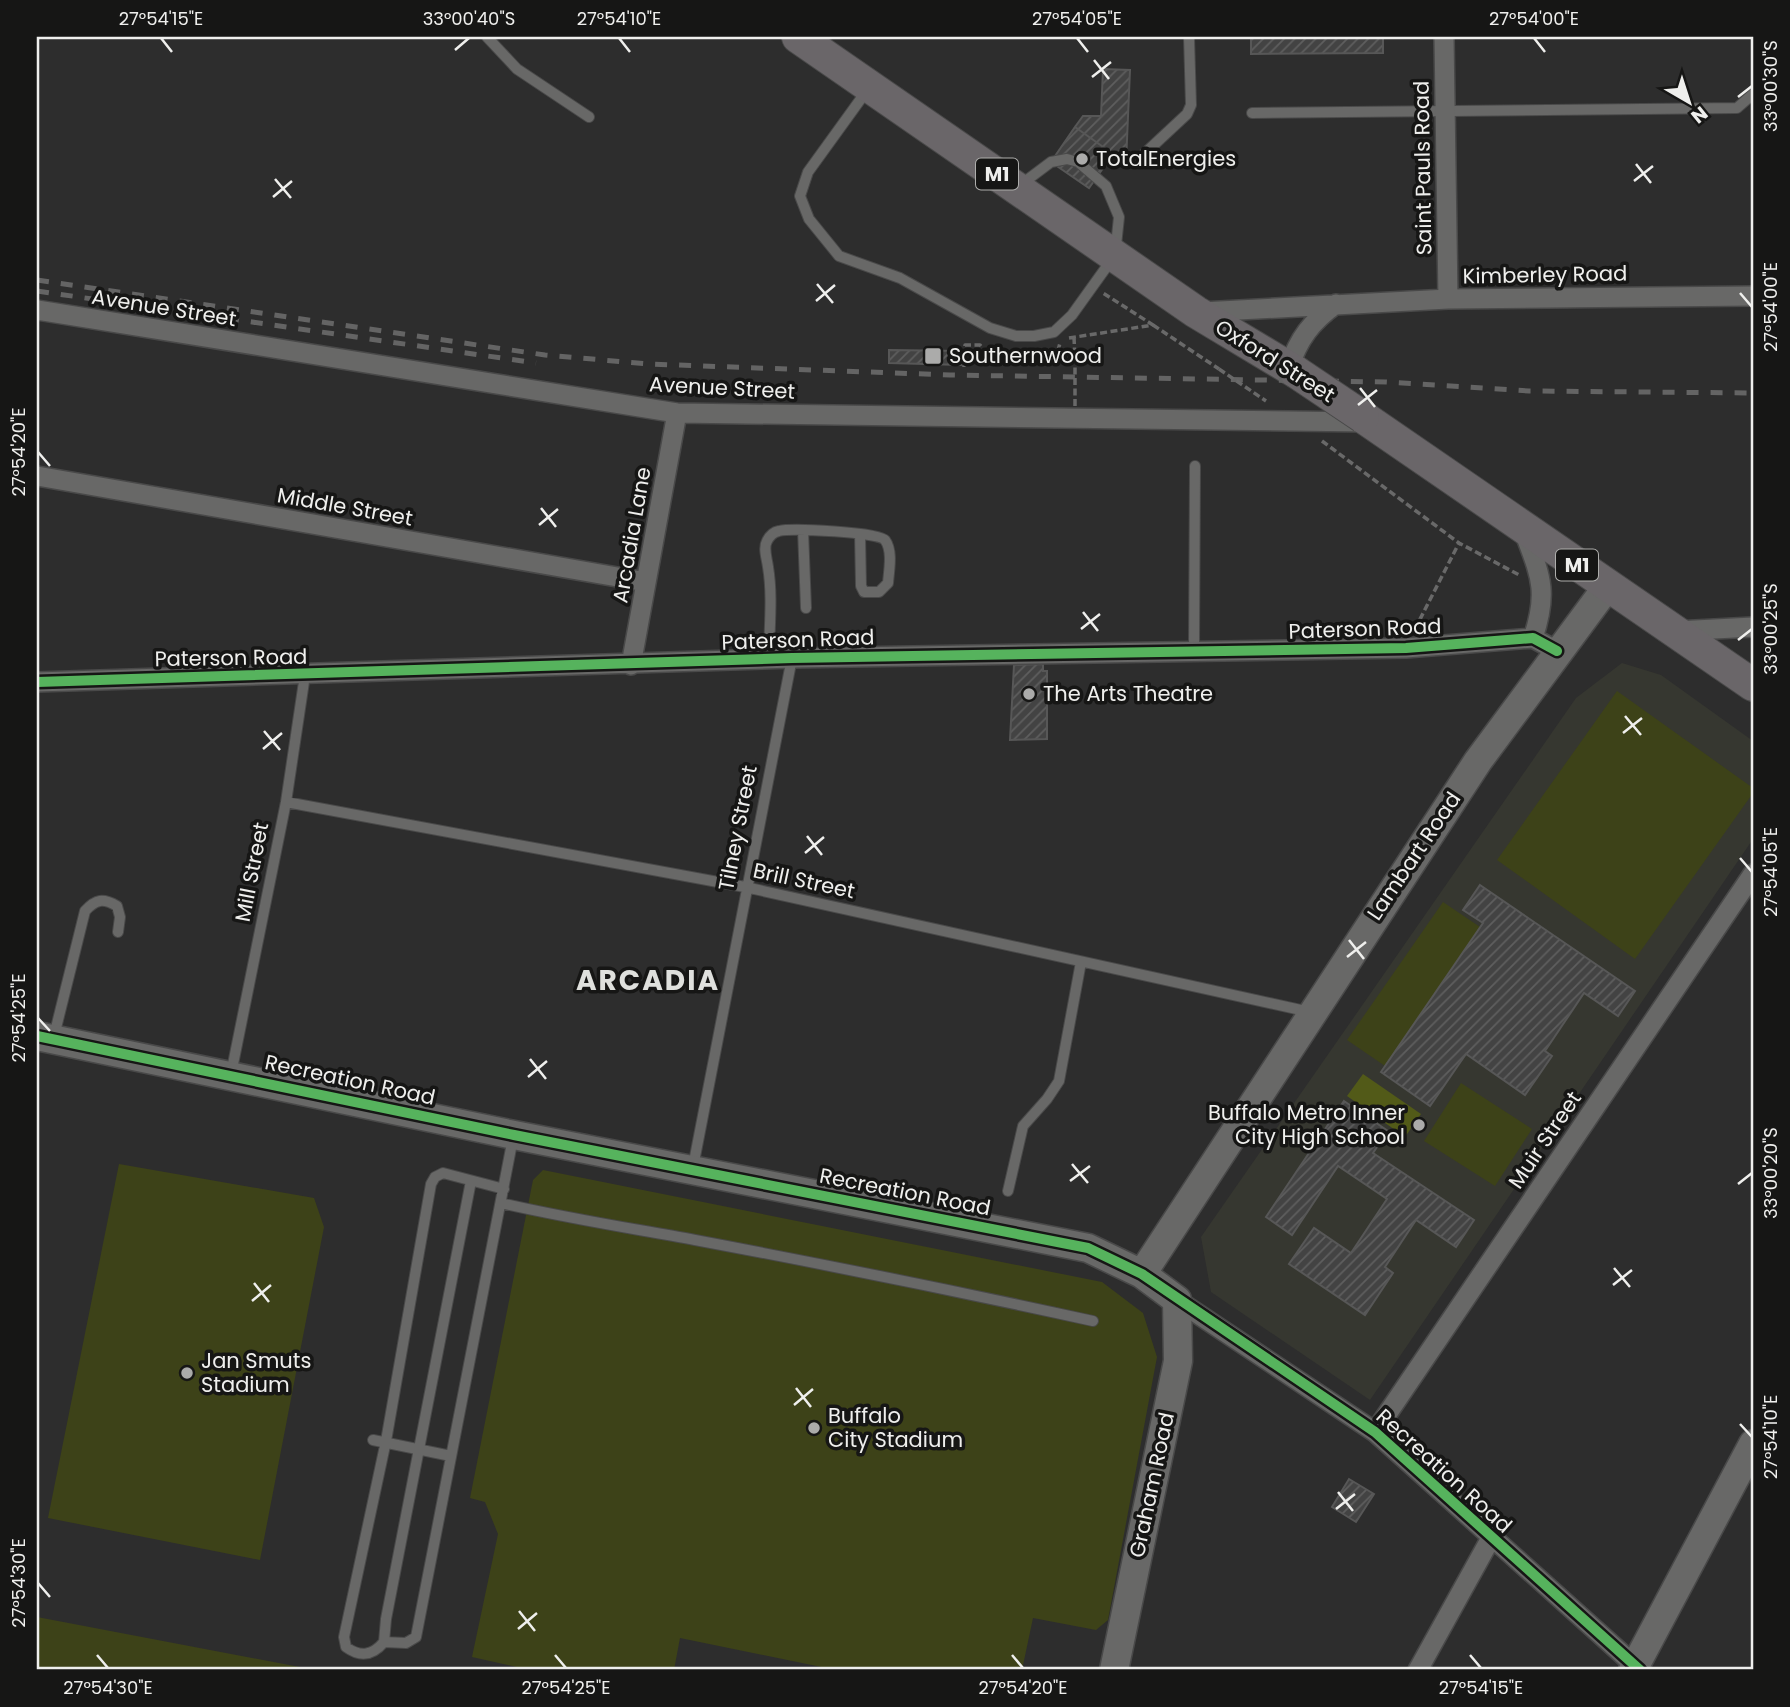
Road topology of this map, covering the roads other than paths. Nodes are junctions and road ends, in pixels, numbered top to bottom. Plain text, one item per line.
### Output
1 (487, 37) edge
2 (1189, 37) edge
3 (1444, 37) edge
4 (802, 38) edge
5 (870, 86) junction
6 (1753, 94) edge
7 (1445, 111) junction
8 (1252, 113) dead end
9 (589, 117) dead end
10 (1143, 155) dead end
11 (1017, 188) junction
12 (1115, 255) junction
13 (1753, 296) edge
14 (1448, 299) junction
15 (1337, 303) junction
16 (37, 310) edge
17 (1196, 312) junction
18 (1293, 370) junction
19 (677, 413) junction
20 (1367, 420) junction
21 (1195, 466) dead end
22 (37, 476) edge
23 (1522, 525) junction
24 (803, 530) junction
25 (860, 534) junction
26 (646, 582) junction
27 (1607, 587) junction
28 (806, 608) dead end
29 (1753, 627) edge
30 (1672, 631) junction
31 (1545, 645) junction
32 (1194, 652) junction
33 (792, 658) junction
34 (769, 659) junction
35 (631, 665) junction
36 (305, 675) junction
37 (37, 682) edge
38 (1753, 685) edge
39 (286, 802) junction
40 (1753, 874) edge
41 (745, 887) junction
42 (118, 932) dead end
43 (1081, 962) junction
44 (1310, 1012) junction
45 (45, 1038) edge
46 (231, 1075) junction
47 (514, 1135) junction
48 (693, 1171) junction
49 (471, 1181) junction
50 (503, 1189) junction
51 (1008, 1191) dead end
52 (501, 1203) junction
53 (1142, 1274) junction
54 (1177, 1300) junction
55 (1093, 1321) dead end
56 (1375, 1432) junction
57 (373, 1440) dead end
58 (386, 1441) junction
59 (1753, 1444) edge
60 (421, 1451) junction
61 (451, 1456) junction
62 (1491, 1538) junction
63 (384, 1642) junction
64 (1636, 1669) edge
65 (1114, 1670) edge
66 (1418, 1670) edge

1 - 9 lane
2 - 10 lane
3 - 7 street, Saint Pauls Road
4 - 5 main road, Oxford Street / M1
5 - 11 main road, Oxford Street / M1
5 - 12 lane
6 - 7 lane
7 - 8 lane
7 - 14 street, Saint Pauls Road
11 - 12 main road, Oxford Street / M1
11 - 12 lane
12 - 17 main road, Oxford Street / M1
13 - 14 street, Kimberley Road
14 - 15 street, Kimberley Road
15 - 17 street, Kimberley Road
15 - 18 street
16 - 19 street, Avenue Street
17 - 18 main road, Oxford Street / M1
18 - 20 main road, Oxford Street / M1, bridge
19 - 20 street, Avenue Street
19 - 26 street, Arcadia Lane
20 - 23 main road, Oxford Street / M1
21 - 32 lane
22 - 26 street, Middle Street
23 - 27 main road, Oxford Street / M1
23 - 31 street
24 - 25 lane
24 - 28 lane
24 - 34 lane
25 - 25 lane
26 - 35 street, Arcadia Lane
27 - 30 main road, Oxford Street / M1
27 - 31 street, Lambart Road
29 - 30 street
30 - 38 main road, Oxford Street / M1
31 - 32 street, Paterson Road
31 - 44 street, Lambart Road
32 - 33 street, Paterson Road
33 - 34 street, Paterson Road
33 - 41 lane, Tilney Street
34 - 35 street, Paterson Road
35 - 36 street, Paterson Road
36 - 37 street, Paterson Road
36 - 39 lane, Mill Street
39 - 41 lane, Brill Street
39 - 46 lane, Mill Street
40 - 56 street, Muir Street
41 - 43 lane, Brill Street
41 - 48 lane, Tilney Street
42 - 45 lane
43 - 44 lane, Brill Street
43 - 51 lane
44 - 53 street, Lambart Road
45 - 46 street, Recreation Road
46 - 47 street, Recreation Road
47 - 48 street, Recreation Road
47 - 50 lane
48 - 53 street, Recreation Road
49 - 50 lane
49 - 58 lane
49 - 60 lane
50 - 52 lane
52 - 55 lane
52 - 61 lane
53 - 54 street, Recreation Road
54 - 56 street, Recreation Road
54 - 65 street, Graham Road
56 - 62 street, Recreation Road
57 - 58 lane
58 - 60 lane
58 - 63 lane
59 - 64 street
60 - 61 lane
60 - 63 lane
61 - 63 lane
62 - 64 street, Recreation Road
62 - 66 street

